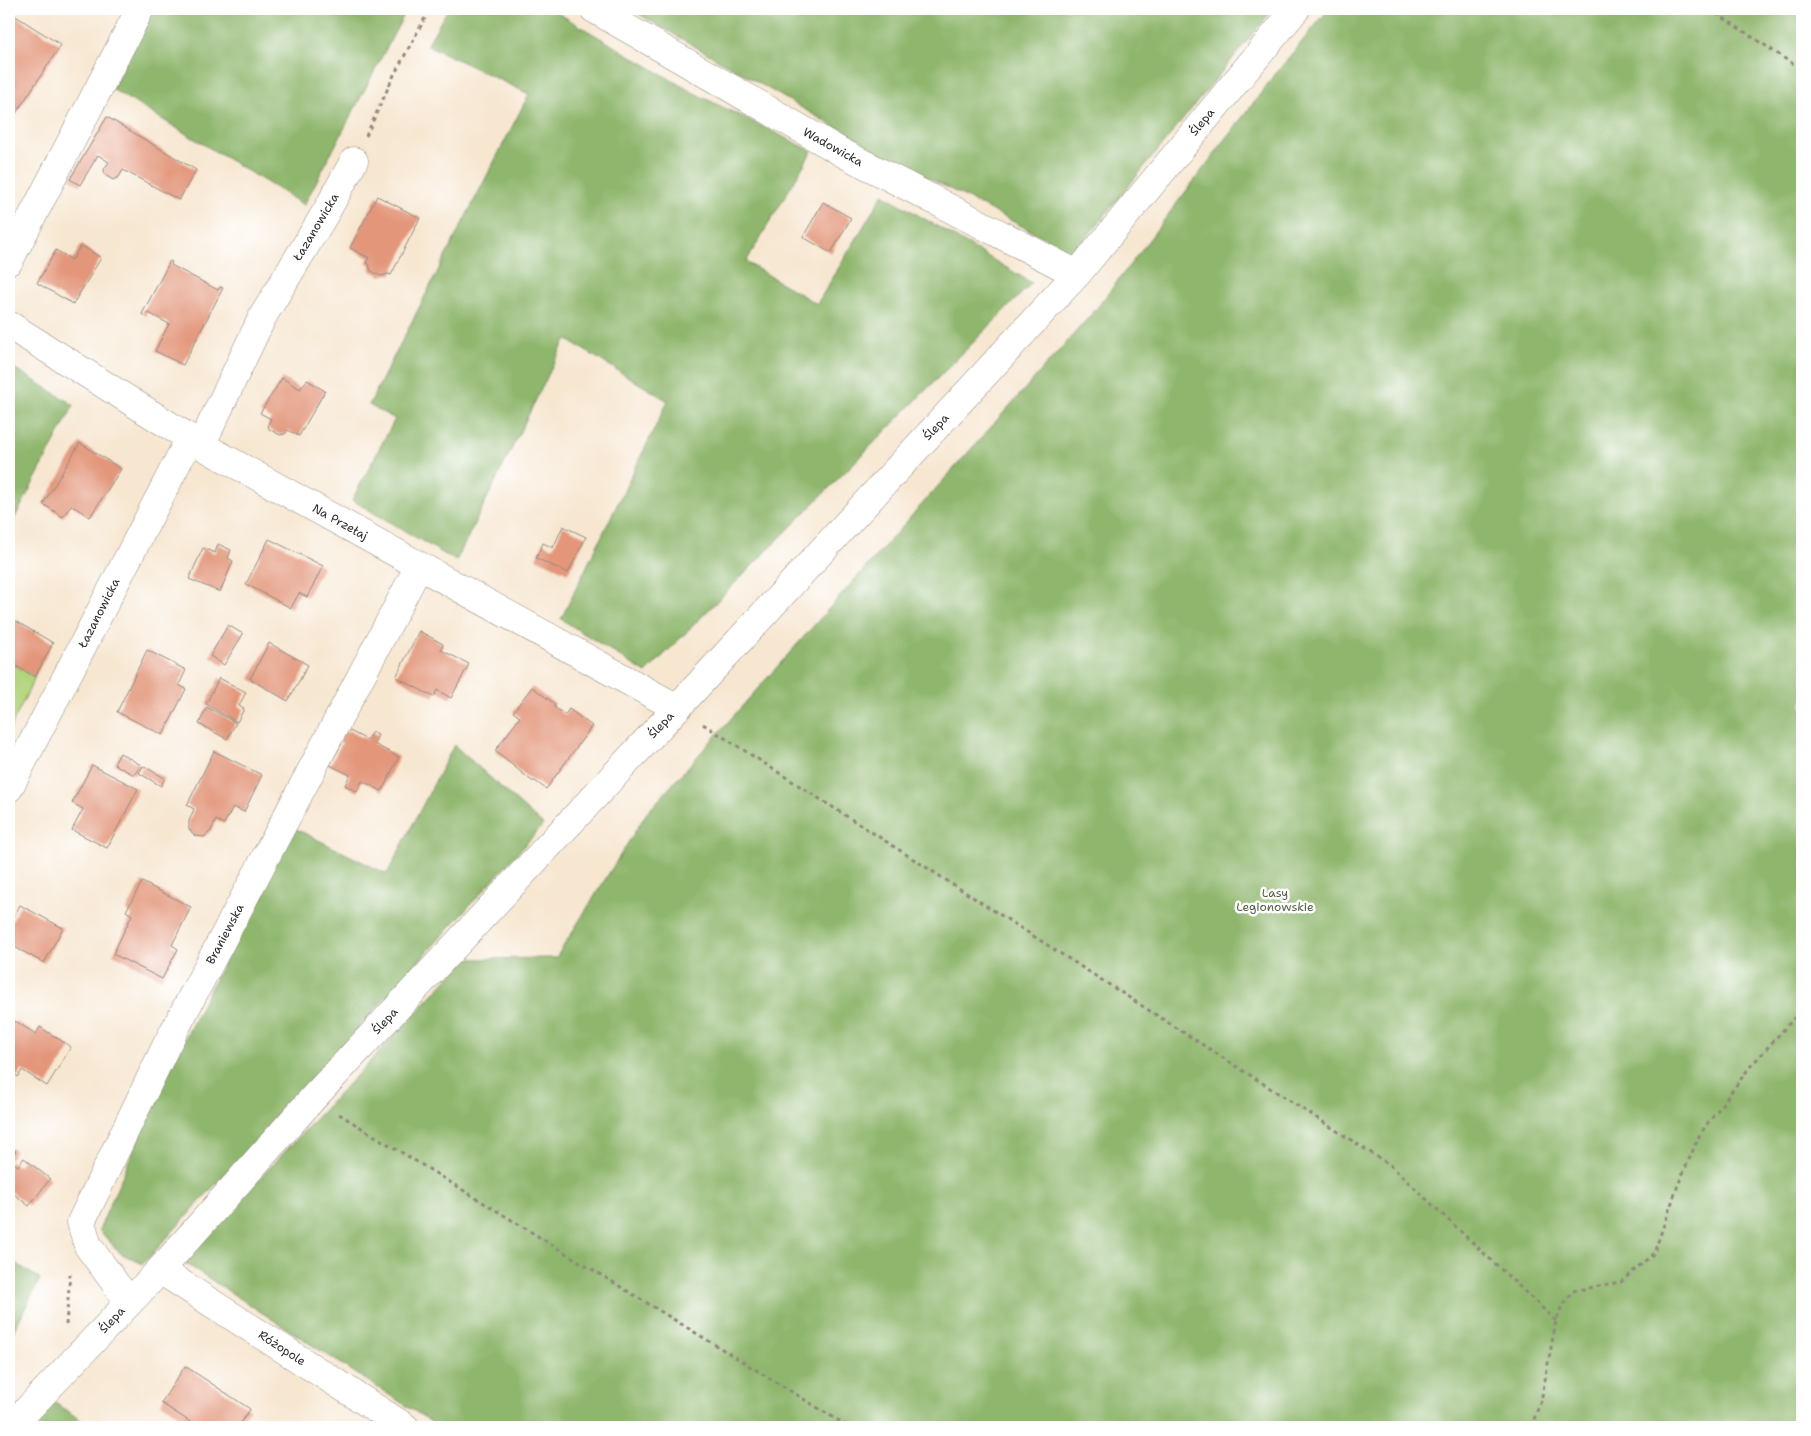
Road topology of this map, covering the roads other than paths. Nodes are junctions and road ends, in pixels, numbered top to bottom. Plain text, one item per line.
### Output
1 (140, 9) edge
2 (594, 9) edge
3 (1296, 9) edge
4 (354, 162) road end
5 (9, 261) edge
6 (1077, 274) junction
7 (9, 325) edge
8 (194, 441) junction
9 (419, 566) junction
10 (677, 708) junction
11 (9, 788) edge
12 (160, 1270) junction
13 (129, 1302) junction
14 (11, 1427) edge
15 (405, 1427) edge

1 - 5 street
2 - 6 street, Wadowicka
3 - 6 street, Ślepa
4 - 8 street, Łazanowicka
6 - 10 street, Ślepa
7 - 8 street, Na Przełaj
8 - 9 street, Na Przełaj
8 - 11 street, Łazanowicka
9 - 10 street, Na Przełaj
9 - 13 street, Braniewska
10 - 12 street, Ślepa
12 - 13 street, Ślepa
12 - 15 street, Różopole
13 - 14 street, Ślepa

